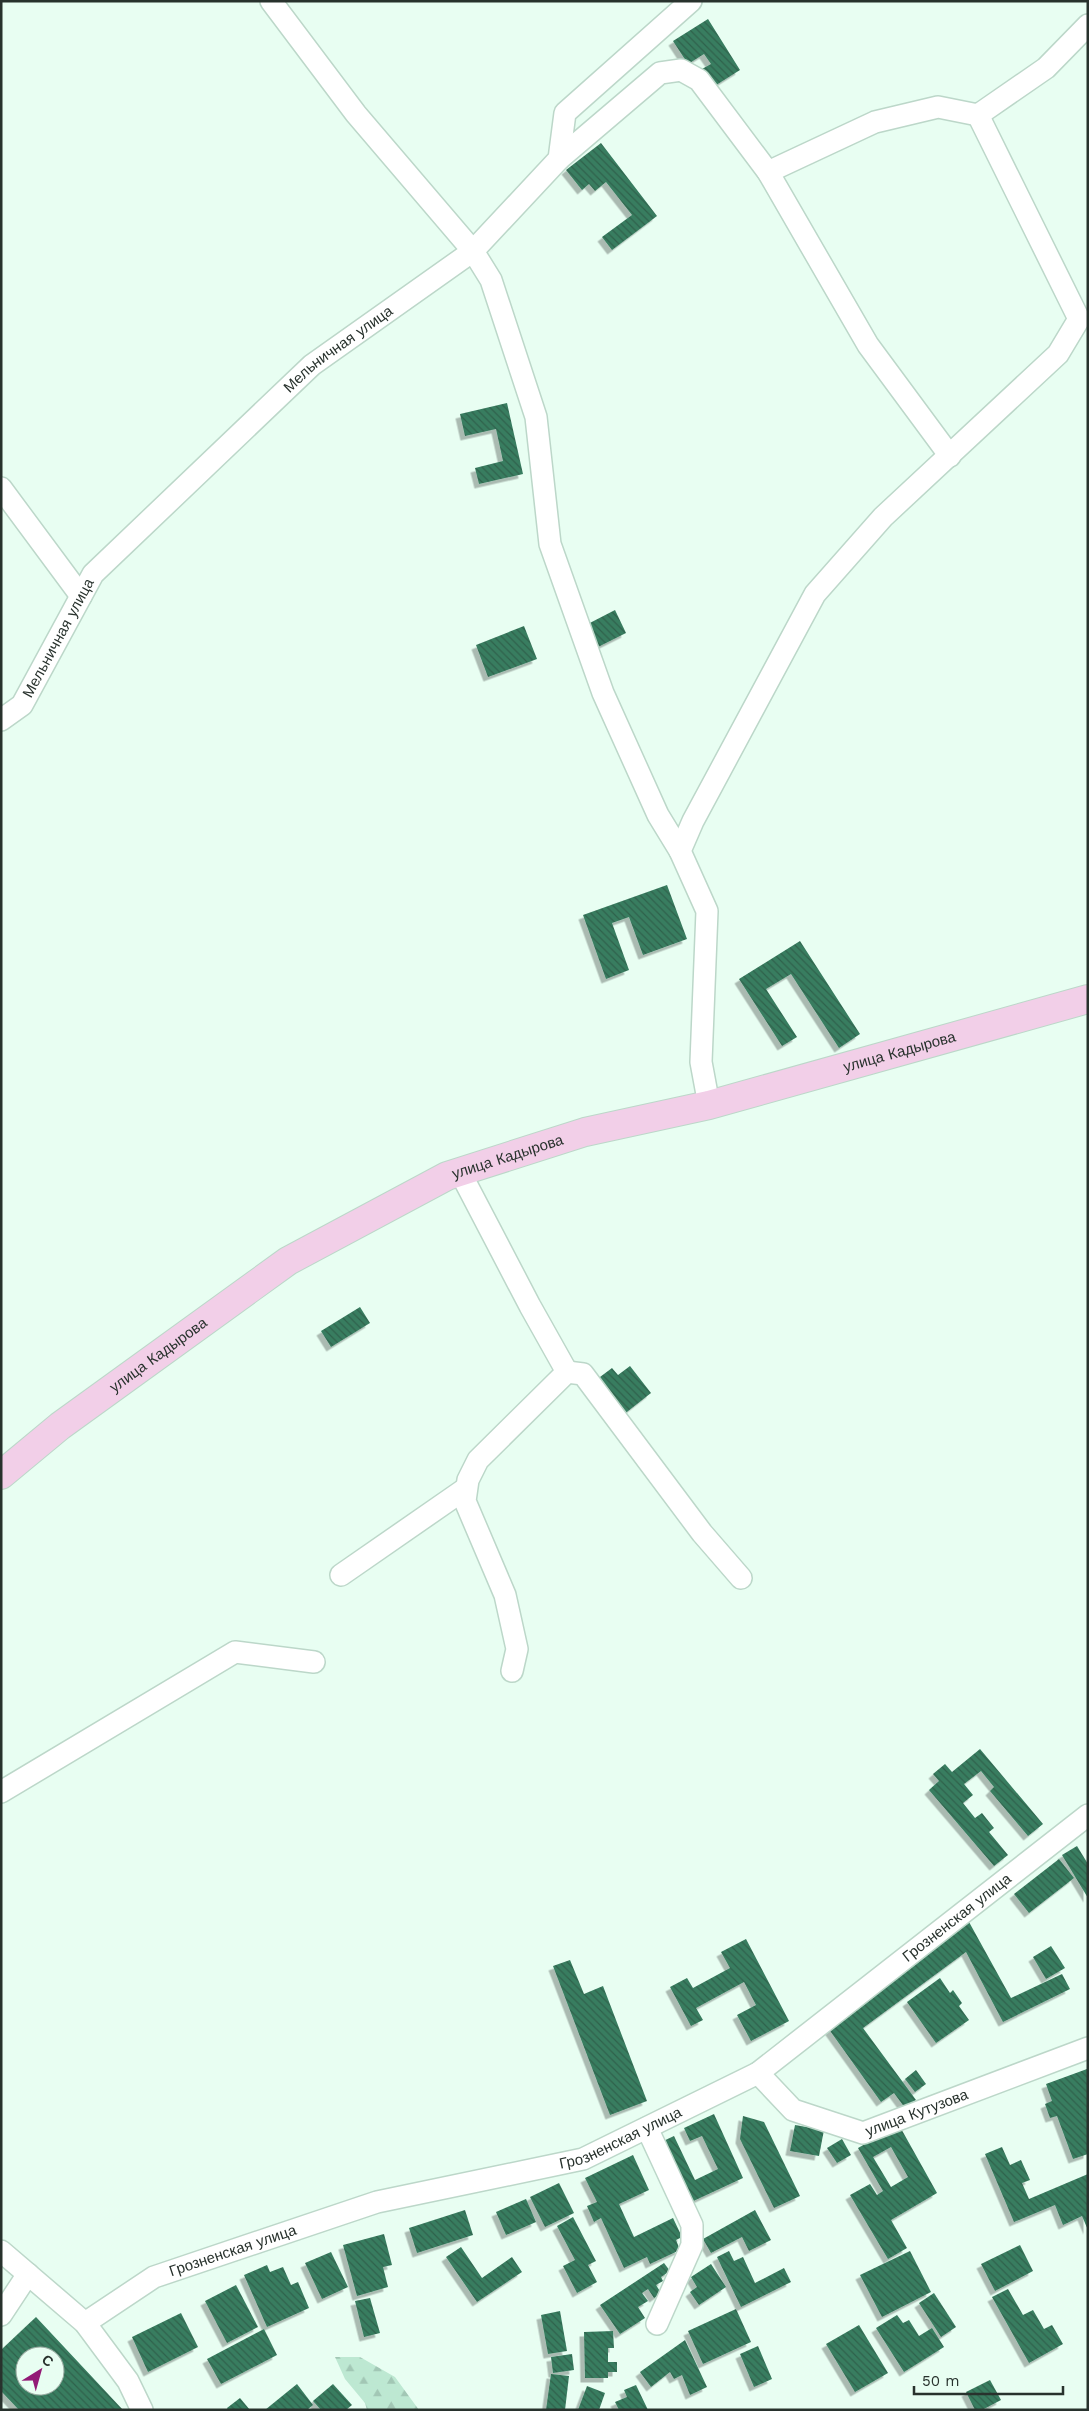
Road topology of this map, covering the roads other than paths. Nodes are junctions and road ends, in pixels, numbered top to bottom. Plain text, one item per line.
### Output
1 (271, 1) edge
2 (691, 1) edge
3 (1088, 25) edge
4 (978, 115) junction
5 (559, 159) junction
6 (768, 172) junction
7 (473, 251) junction
8 (950, 456) junction
9 (1, 488) edge
10 (81, 596) junction
11 (1, 720) edge
12 (680, 851) junction
13 (1088, 999) edge
14 (709, 1104) junction
15 (460, 1172) junction
16 (567, 1372) junction
17 (1, 1475) edge
18 (465, 1490) junction
19 (341, 1575) dead end
20 (741, 1578) dead end
21 (314, 1662) dead end
22 (512, 1671) dead end
23 (1, 1792) edge
24 (1088, 1815) edge
25 (1088, 2048) edge
26 (758, 2073) junction
27 (647, 2128) junction
28 (1, 2250) edge
29 (28, 2274) junction
30 (1, 2315) edge
31 (85, 2324) junction
32 (657, 2324) dead end
33 (142, 2410) edge

1 - 7 street
2 - 5 street
3 - 4 street
4 - 6 street
4 - 8 street
5 - 6 street, Мельничная улица
5 - 7 street, Мельничная улица
6 - 8 street, Мельничная улица
7 - 10 street, Мельничная улица
7 - 12 street
8 - 12 street
9 - 10 street
10 - 11 street, Мельничная улица
12 - 14 street
13 - 14 street, улица Кадырова
14 - 15 street, улица Кадырова
15 - 16 street
15 - 17 street, улица Кадырова
16 - 18 street
16 - 20 street
18 - 19 street
18 - 22 street
21 - 23 street
24 - 26 street, Грозненская улица
25 - 26 street, улица Кутузова
26 - 27 street, Грозненская улица
27 - 31 street, Грозненская улица
27 - 32 street
28 - 29 street
29 - 30 street
29 - 31 street
31 - 33 street

